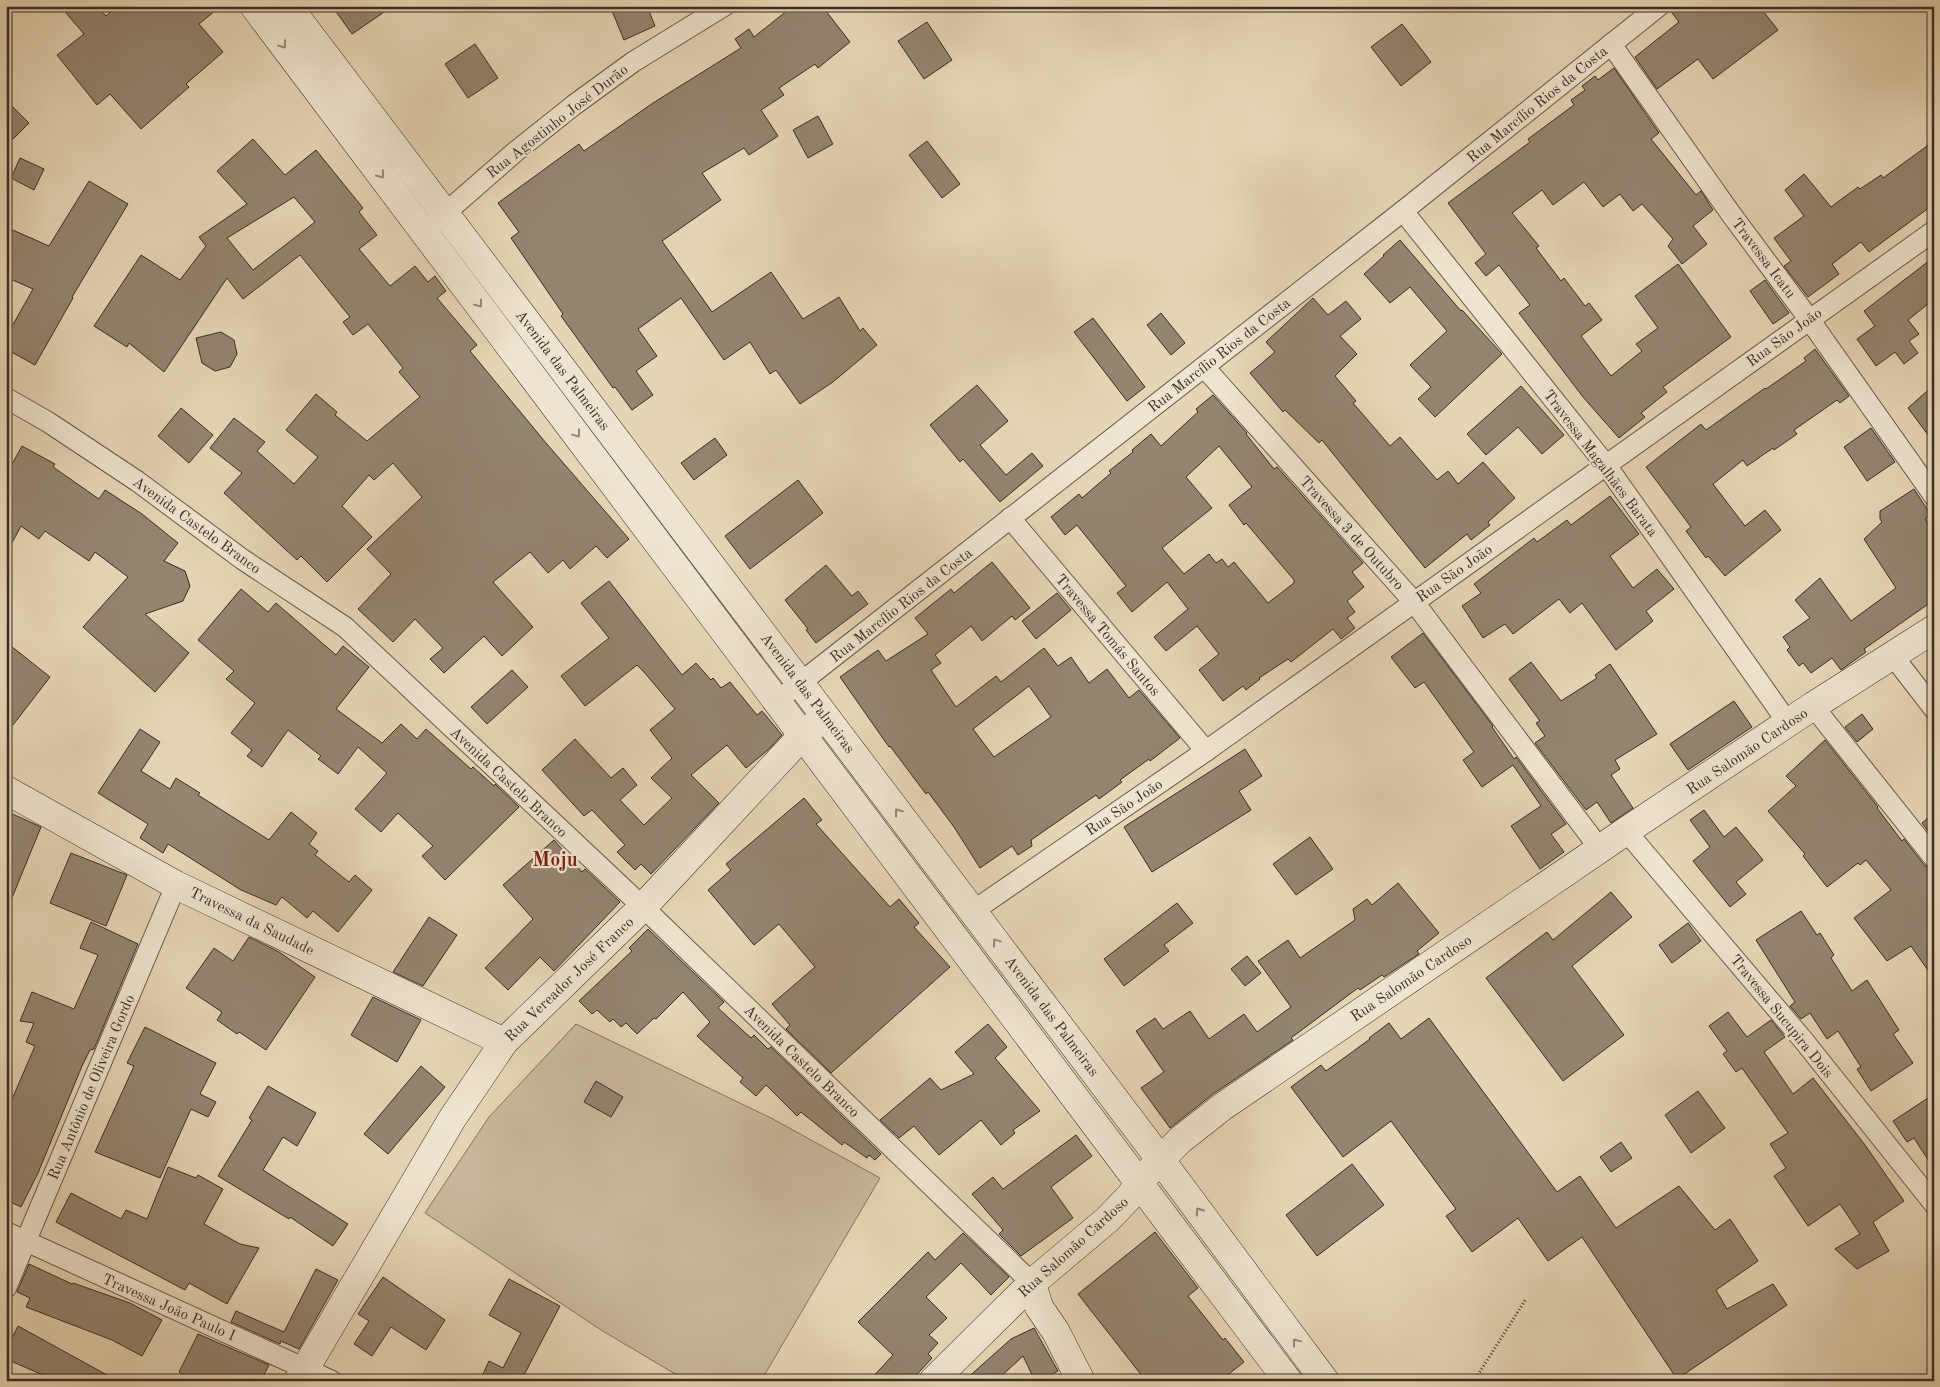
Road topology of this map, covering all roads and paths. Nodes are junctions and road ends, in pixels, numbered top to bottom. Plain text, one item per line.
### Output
1 (254, 6) edge
2 (288, 6) edge
3 (724, 6) edge
4 (1659, 6) edge
5 (1611, 44) junction
6 (1402, 211) junction
7 (445, 215) junction
8 (424, 231) junction
9 (1934, 231) edge
10 (1810, 318) junction
11 (1204, 367) junction
12 (6, 398) edge
13 (1606, 465) junction
14 (1934, 496) edge
15 (1010, 518) junction
16 (1414, 602) junction
17 (1934, 629) edge
18 (1893, 656) junction
19 (801, 684) junction
20 (777, 701) junction
21 (1813, 706) junction
22 (1934, 709) edge
23 (826, 715) junction
24 (1788, 723) junction
25 (803, 735) junction
26 (1206, 751) junction
27 (6, 790) edge
28 (1626, 831) junction
29 (1600, 849) junction
30 (1934, 858) edge
31 (176, 885) junction
32 (643, 907) junction
33 (973, 911) junction
34 (504, 1042) junction
35 (1160, 1159) junction
36 (1138, 1184) junction
37 (1934, 1204) edge
38 (6, 1232) edge
39 (26, 1242) junction
40 (1032, 1283) junction
41 (6, 1288) edge
42 (1526, 1299) dead end
43 (301, 1375) edge
44 (332, 1381) edge
45 (933, 1381) edge
46 (1081, 1381) edge
47 (1288, 1381) edge
48 (1325, 1381) edge
49 (1474, 1381) edge

1 -> 8 main road, Avenida das Palmeiras
2 - 7 main road, Avenida das Palmeiras
3 - 7 street, Rua Agostinho José Durão
4 - 5 street, Rua Marcílio Rios da Costa
5 - 6 street, Rua Marcílio Rios da Costa
5 - 10 street, Travessa Icatu
6 - 11 street, Rua Marcílio Rios da Costa
6 - 13 street, Travessa Magalhães Barata
7 - 8 street, Rua Agostinho José Durão
7 - 19 main road, Avenida das Palmeiras
8 -> 20 main road, Avenida das Palmeiras
9 - 10 street, Rua São João
10 - 13 street, Rua São João
10 - 14 street, Travessa Icatu
11 - 15 street, Rua Marcílio Rios da Costa
11 - 16 street, Travessa 3 de Outubro
12 - 32 street, Avenida Castelo Branco
13 - 16 street, Rua São João
13 - 24 street, Travessa Magalhães Barata
15 - 19 street, Rua Marcílio Rios da Costa
15 - 26 street, Travessa Tomás Santos
16 - 26 street, Rua São João
16 - 29 street, Travessa 3 de Outubro
17 - 18 main road, Rua Salomão Cardoso
18 - 21 main road, Rua Salomão Cardoso
18 - 22 street
19 - 20 street, Rua Marcílio Rios da Costa
19 - 23 main road, Avenida das Palmeiras
20 - 25 main road, Avenida das Palmeiras
21 - 24 main road, Rua Salomão Cardoso
21 - 30 street
23 - 25 main road, Rua Vereador José Franco
33 -> 23 main road, Avenida das Palmeiras
24 - 28 main road, Rua Salomão Cardoso
25 - 32 main road, Rua Vereador José Franco
25 - 36 main road, Avenida das Palmeiras
26 - 33 street, Rua São João
27 - 31 main road, Travessa da Saudade
28 - 29 main road, Rua Salomão Cardoso
28 - 37 street, Travessa Sucupira Dois
29 - 35 main road, Rua Salomão Cardoso
31 - 34 main road, Travessa da Saudade
31 - 39 street, Rua Antônio de Oliveira Gordo
32 - 34 main road, Rua Vereador José Franco
32 - 40 street, Avenida Castelo Branco
35 -> 33 main road, Avenida das Palmeiras
34 - 43 main road, Rua Vereador José Franco
35 - 36 main road, Rua Salomão Cardoso
48 -> 35 main road, Avenida das Palmeiras
36 - 40 main road, Rua Salomão Cardoso
36 - 47 main road, Avenida das Palmeiras
38 - 39 street, Travessa João Paulo I
39 - 41 street, Rua Antônio de Oliveira Gordo
39 - 43 street, Travessa João Paulo I
40 - 45 main road, Rua Salomão Cardoso
40 - 46 main road
42 - 49 path
43 - 44 street, Travessa João Paulo I

